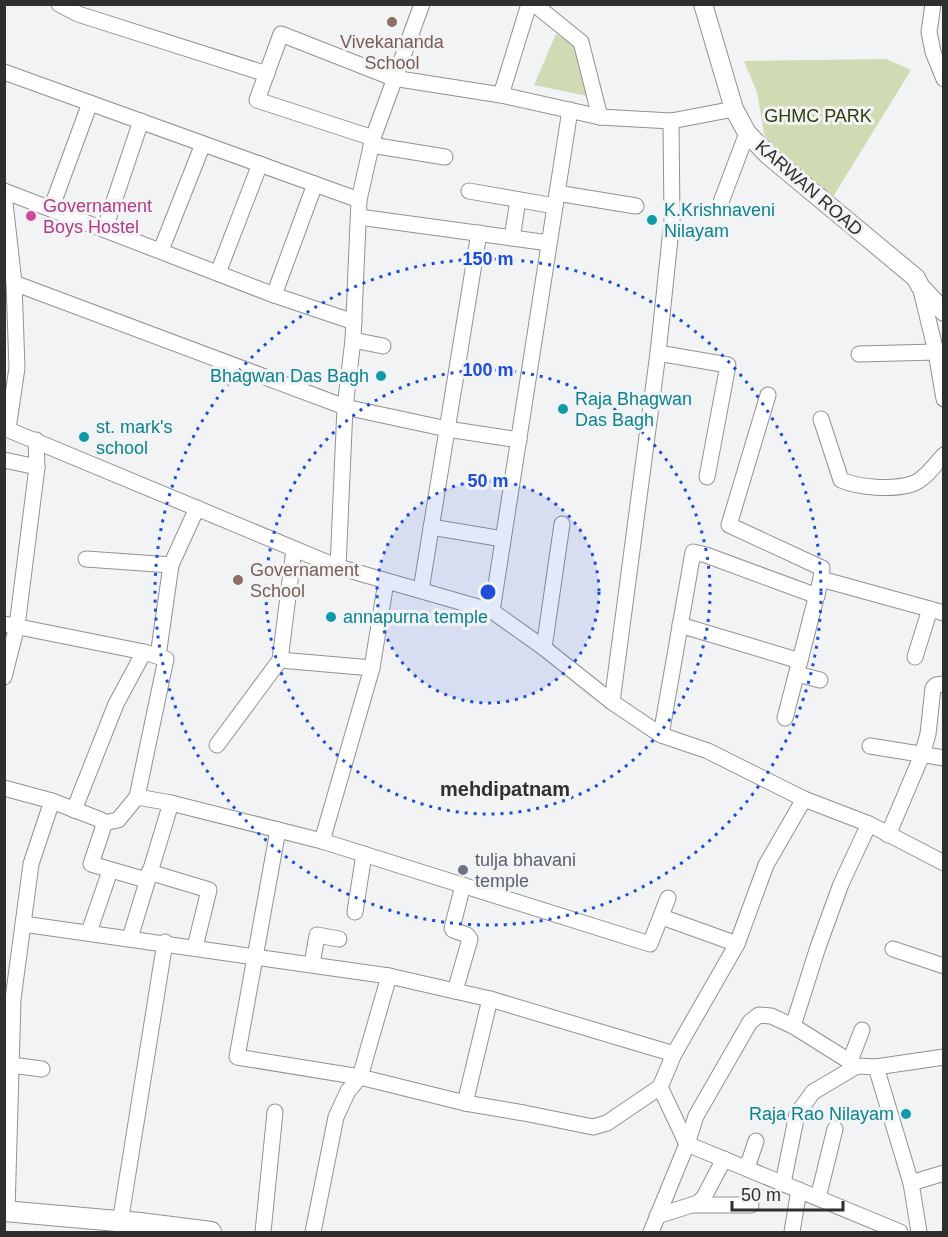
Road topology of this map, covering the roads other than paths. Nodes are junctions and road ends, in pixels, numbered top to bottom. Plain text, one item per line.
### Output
1 (59, 4) edge
2 (422, 4) edge
3 (529, 4) edge
4 (534, 4) edge
5 (703, 4) edge
6 (933, 4) edge
7 (4, 72) edge
8 (267, 74) junction
9 (393, 78) junction
10 (944, 79) edge
11 (501, 95) junction
12 (90, 103) junction
13 (734, 109) junction
14 (570, 110) junction
15 (600, 117) junction
16 (141, 121) junction
17 (671, 121) junction
18 (747, 134) junction
19 (372, 141) junction
20 (203, 144) junction
21 (445, 157) dead end
22 (260, 164) junction
23 (315, 184) junction
24 (469, 191) dead end
25 (4, 193) edge
26 (359, 200) junction
27 (518, 200) junction
28 (556, 200) junction
29 (722, 202) dead end
30 (636, 206) dead end
31 (51, 209) junction
32 (359, 217) junction
33 (105, 228) junction
34 (479, 233) junction
35 (512, 238) junction
36 (549, 243) junction
37 (161, 250) junction
38 (218, 273) junction
39 (14, 283) junction
40 (920, 286) junction
41 (274, 295) junction
42 (944, 312) edge
43 (354, 322) junction
44 (352, 340) junction
45 (383, 346) dead end
46 (936, 352) junction
47 (658, 353) junction
48 (859, 354) dead end
49 (768, 395) dead end
50 (944, 399) edge
51 (345, 407) junction
52 (821, 419) dead end
53 (6, 428) edge
54 (447, 429) junction
55 (36, 440) junction
56 (519, 440) junction
57 (944, 455) edge
58 (4, 460) edge
59 (37, 467) junction
60 (707, 477) dead end
61 (197, 508) junction
62 (562, 524) dead end
63 (431, 527) junction
64 (503, 538) junction
65 (294, 549) junction
66 (86, 559) dead end
67 (171, 565) junction
68 (338, 567) junction
69 (821, 579) junction
70 (386, 582) junction
71 (421, 590) junction
72 (817, 596) junction
73 (492, 611) junction
74 (937, 611) edge
75 (11, 625) edge
76 (680, 625) junction
77 (544, 648) junction
78 (151, 654) junction
79 (915, 657) dead end
80 (280, 660) junction
81 (798, 667) junction
82 (372, 668) junction
83 (4, 676) edge
84 (820, 680) dead end
85 (944, 684) edge
86 (612, 702) junction
87 (937, 716) edge
88 (785, 717) dead end
89 (661, 735) junction
90 (217, 745) dead end
91 (870, 746) dead end
92 (922, 755) junction
93 (944, 758) edge
94 (4, 788) edge
95 (138, 797) junction
96 (804, 799) junction
97 (52, 801) junction
98 (171, 803) junction
99 (74, 810) junction
100 (103, 823) junction
101 (869, 824) junction
102 (278, 830) junction
103 (888, 835) junction
104 (322, 841) junction
105 (364, 854) junction
106 (944, 863) edge
107 (110, 871) junction
108 (148, 876) junction
109 (463, 885) junction
110 (668, 898) dead end
111 (355, 912) dead end
112 (662, 917) junction
113 (24, 924) junction
114 (89, 932) junction
115 (130, 938) junction
116 (339, 939) dead end
117 (165, 942) junction
118 (737, 944) junction
119 (195, 947) junction
120 (893, 949) dead end
121 (255, 955) junction
122 (312, 964) junction
123 (944, 966) edge
124 (389, 976) junction
125 (455, 991) junction
126 (490, 999) junction
127 (793, 1026) junction
128 (862, 1030) dead end
129 (674, 1054) junction
130 (944, 1057) edge
131 (853, 1063) junction
132 (11, 1065) junction
133 (876, 1067) junction
134 (42, 1069) dead end
135 (360, 1077) junction
136 (660, 1087) junction
137 (465, 1103) junction
138 (275, 1112) dead end
139 (835, 1129) dead end
140 (756, 1141) dead end
141 (687, 1144) junction
142 (724, 1159) junction
143 (747, 1168) junction
144 (944, 1173) edge
145 (783, 1183) junction
146 (911, 1183) junction
147 (799, 1190) junction
148 (818, 1198) junction
149 (693, 1205) junction
150 (751, 1205) dead end
151 (6, 1211) edge
152 (657, 1216) junction
153 (120, 1223) junction
154 (140, 1228) edge
155 (211, 1233) edge
156 (263, 1233) edge
157 (313, 1233) edge
158 (651, 1233) edge
159 (792, 1233) edge
160 (900, 1233) edge
161 (919, 1233) edge

1 - 8 street
2 - 9 street
3 - 11 street
4 - 15 street
5 - 13 street, KARWAN ROAD
6 - 10 street
7 - 12 street
8 - 9 street
8 - 19 street
9 - 11 street
9 - 19 street
11 - 14 street
12 - 16 street
12 - 31 street
13 - 17 street
13 - 18 street, KARWAN ROAD
14 - 15 street
14 - 28 street
15 - 17 street
16 - 20 street
16 - 33 street
17 - 47 street
18 - 29 street
18 - 40 street, KARWAN ROAD
19 - 21 street
19 - 26 street
20 - 22 street
20 - 37 street
22 - 23 street
22 - 38 street
23 - 26 street
23 - 41 street
24 - 27 street
25 - 31 street
25 - 39 street
26 - 32 street
27 - 28 street
27 - 35 street
28 - 30 street
28 - 36 street
31 - 33 street
32 - 34 street
32 - 43 street
33 - 37 street
34 - 35 street
34 - 54 street
35 - 36 street
36 - 56 street
37 - 38 street
38 - 41 street
39 - 51 street
39 - 53 street
40 - 42 street, KARWAN ROAD
40 - 46 street
41 - 43 street
43 - 44 street
44 - 45 street
44 - 51 street
46 - 48 street
46 - 50 street
47 - 60 street
47 - 86 street
49 - 69 street
51 - 54 street
51 - 68 street
52 - 57 street
53 - 55 street
54 - 56 street
54 - 63 street
55 - 59 street
55 - 61 street
56 - 64 street
58 - 59 street
59 - 75 street
61 - 65 street
61 - 67 street
62 - 77 street
63 - 64 street
63 - 71 street
64 - 73 street
65 - 68 street
65 - 80 street
66 - 67 street
67 - 78 street
68 - 70 street
69 - 72 street
69 - 74 street
70 - 71 street
70 - 82 street
71 - 73 street
72 - 76 street
72 - 81 street
73 - 77 street
74 - 79 street
75 - 78 street
75 - 83 street
76 - 81 street
76 - 89 street
77 - 86 street
78 - 95 street
78 - 99 street
80 - 82 street
80 - 90 street
81 - 84 street
81 - 88 street
82 - 104 street
85 - 87 street
86 - 89 street
87 - 92 street
89 - 96 street
91 - 92 street
92 - 93 street
92 - 103 street
94 - 97 street
95 - 98 street
95 - 100 street
96 - 101 street
96 - 118 street
97 - 99 street
97 - 113 street
98 - 102 street
98 - 108 street
99 - 100 street
100 - 107 street
101 - 103 street
101 - 127 street
102 - 104 street
102 - 121 street
103 - 106 street
104 - 105 street
105 - 109 street
105 - 111 street
107 - 108 street
107 - 114 street
108 - 115 street
108 - 119 street
109 - 112 street
109 - 125 street
110 - 112 street
112 - 118 street
113 - 114 street
113 - 132 street
114 - 115 street
115 - 117 street
116 - 122 street
117 - 119 street
117 - 153 street
118 - 129 street
119 - 121 street
120 - 123 street
121 - 122 street
121 - 135 street
122 - 124 street
124 - 125 street
124 - 135 street
125 - 126 street
126 - 129 street
126 - 137 street
127 - 131 street
127 - 141 street
128 - 131 street
129 - 136 street
130 - 133 street
131 - 133 street
131 - 145 street
132 - 134 street
132 - 151 street
133 - 146 street
135 - 137 street
135 - 157 street
136 - 137 street
136 - 141 street
138 - 156 street
139 - 148 street
140 - 143 street
141 - 142 street
141 - 152 street
142 - 143 street
142 - 149 street
143 - 145 street
144 - 146 street
145 - 147 street
146 - 161 street
147 - 148 street
147 - 159 street
148 - 160 street
149 - 150 street
149 - 152 street
151 - 153 main road
152 - 158 street
153 - 154 main road
154 - 155 main road

